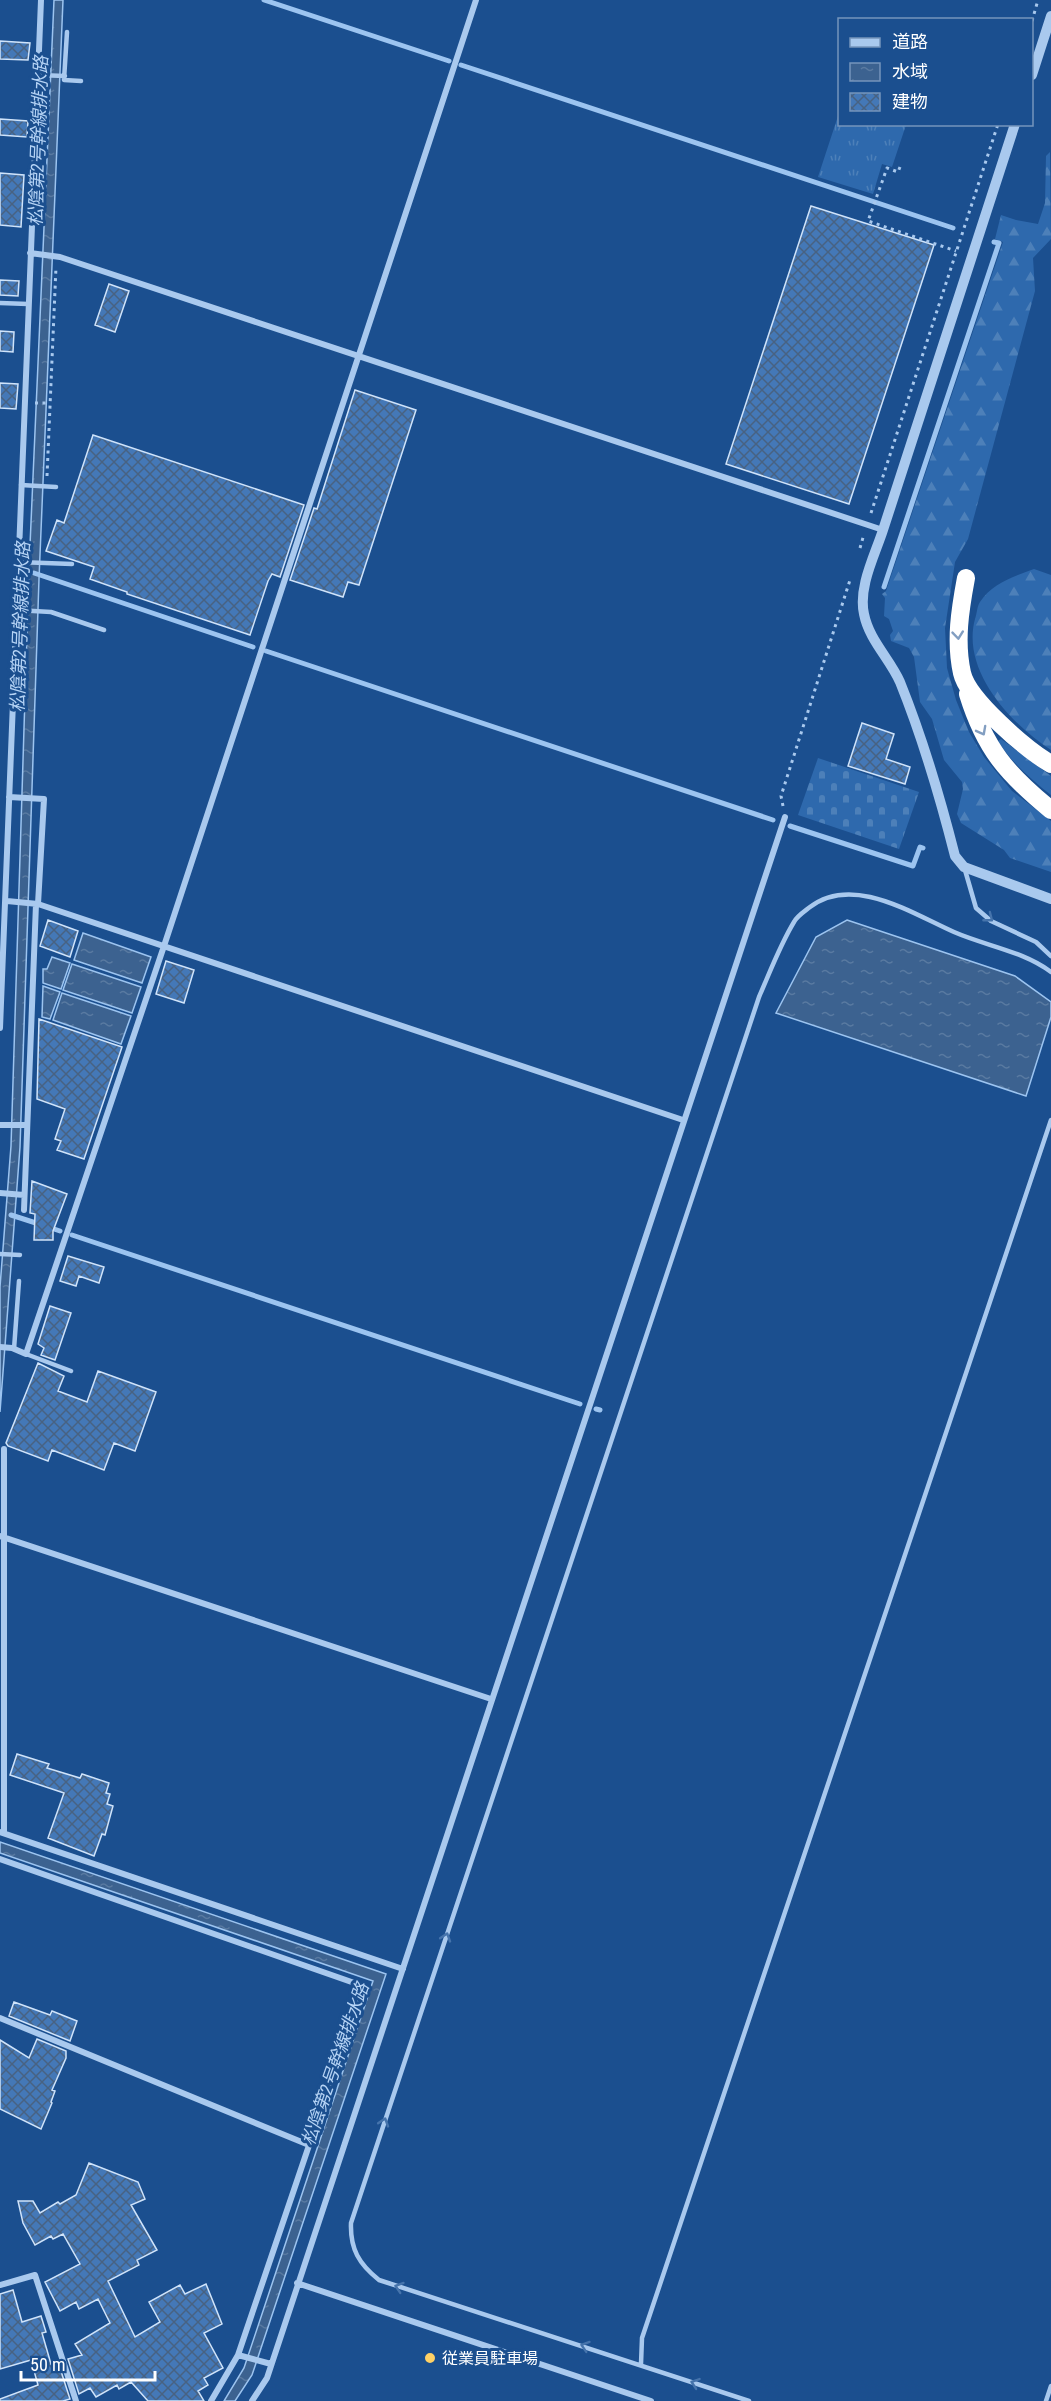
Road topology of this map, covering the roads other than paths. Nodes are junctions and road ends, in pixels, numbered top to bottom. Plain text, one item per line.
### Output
1 (41, 0) edge
2 (476, 0) edge
3 (1051, 16) edge
4 (67, 32) dead end
5 (1033, 72) edge
6 (41, 75) junction
7 (64, 76) junction
8 (81, 81) dead end
9 (1015, 126) edge
10 (34, 254) junction
11 (0, 303) edge
12 (28, 304) junction
13 (357, 357) junction
14 (24, 485) junction
15 (56, 487) dead end
16 (883, 530) junction
17 (18, 562) junction
18 (72, 564) dead end
19 (966, 578) dead end
20 (18, 610) junction
21 (104, 630) dead end
22 (962, 676) junction
23 (1051, 764) edge
24 (11, 798) junction
25 (0, 799) edge
26 (1051, 810) edge
27 (785, 816) road end
28 (964, 867) junction
29 (1051, 899) edge
30 (9, 902) junction
31 (36, 904) junction
32 (164, 946) junction
33 (1051, 956) edge
34 (1051, 972) edge
35 (0, 1012) edge
36 (0, 1028) edge
37 (683, 1120) junction
38 (1051, 1120) edge
39 (2, 1125) edge
40 (26, 1126) junction
41 (0, 1193) edge
42 (24, 1195) junction
43 (24, 1209) dead end
44 (0, 1254) edge
45 (18, 1255) dead end
46 (19, 1281) dead end
47 (0, 1347) edge
48 (13, 1348) junction
49 (26, 1354) junction
50 (71, 1371) dead end
51 (4, 1449) dead end
52 (1, 1536) edge
53 (491, 1699) junction
54 (1, 1832) edge
55 (0, 1859) edge
56 (403, 1969) junction
57 (0, 2018) edge
58 (309, 2145) junction
59 (297, 2283) junction
60 (0, 2285) edge
61 (240, 2355) junction
62 (268, 2363) junction
63 (641, 2364) junction
64 (1051, 2386) edge
65 (76, 2401) edge
66 (211, 2401) edge
67 (252, 2401) edge
68 (651, 2401) edge
69 (749, 2401) edge
70 (1046, 2401) edge

1 - 6 street
2 - 13 street
3 - 5 street
4 - 7 lane
6 - 7 lane
6 - 10 street
7 - 8 lane
9 - 16 street
10 - 12 street
10 - 13 street
11 - 12 lane
12 - 14 street
13 - 16 street
13 - 32 street
14 - 15 lane
14 - 17 street
16 - 28 street
17 - 18 lane
17 - 20 street
19 -> 22 highway
20 - 21 lane
20 - 24 street
22 - 23 highway
22 -> 26 highway
24 - 25 street
24 - 30 street
24 - 31 street
27 - 37 street
28 - 29 street
28 -> 33 lane
30 - 31 street
30 - 35 street
31 - 32 street
31 - 40 street
32 - 37 street
32 - 49 street
63 -> 34 lane
35 - 36 street
37 - 53 street
38 - 63 lane
39 - 40 street
40 - 42 street
41 - 42 street
42 - 43 street
44 - 45 lane
46 - 48 lane
47 - 48 street
48 - 49 street
49 - 50 lane
51 - 52 street
52 - 53 street
52 - 54 street
53 - 56 street
54 - 56 street
55 - 58 street
56 - 59 street
57 - 58 street
58 - 61 street
59 - 62 street
59 - 68 street
60 - 65 street
61 - 62 street
61 - 66 street
62 - 67 street
69 -> 63 lane
64 - 70 lane

